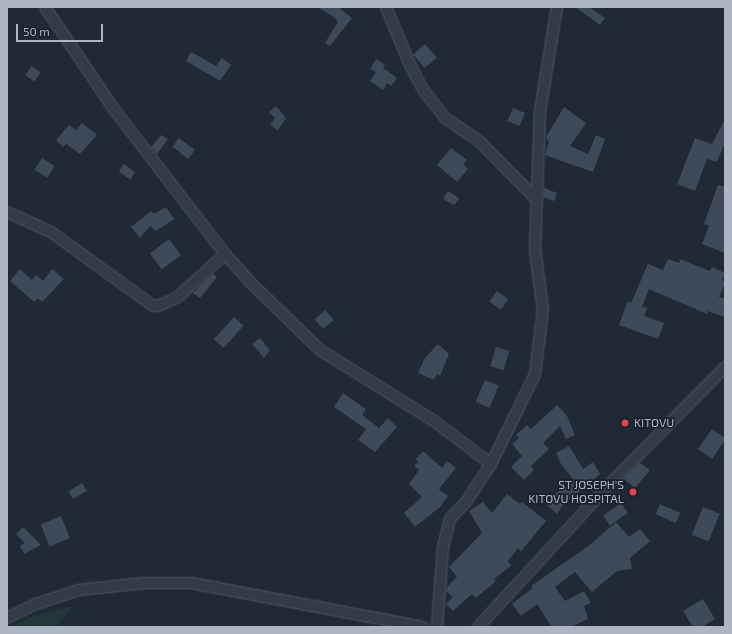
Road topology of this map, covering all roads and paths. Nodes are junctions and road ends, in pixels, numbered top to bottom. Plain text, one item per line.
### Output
1 (45, 7) edge
2 (386, 7) edge
3 (557, 7) edge
4 (537, 200) junction
5 (7, 212) edge
6 (225, 254) junction
7 (725, 367) edge
8 (491, 464) junction
9 (7, 618) edge
10 (422, 627) edge
11 (436, 627) edge
12 (478, 627) edge

1 - 6 street
2 - 4 street
3 - 4 street
4 - 8 street
5 - 6 street
6 - 8 street
7 - 12 street
8 - 11 street
9 - 10 street

